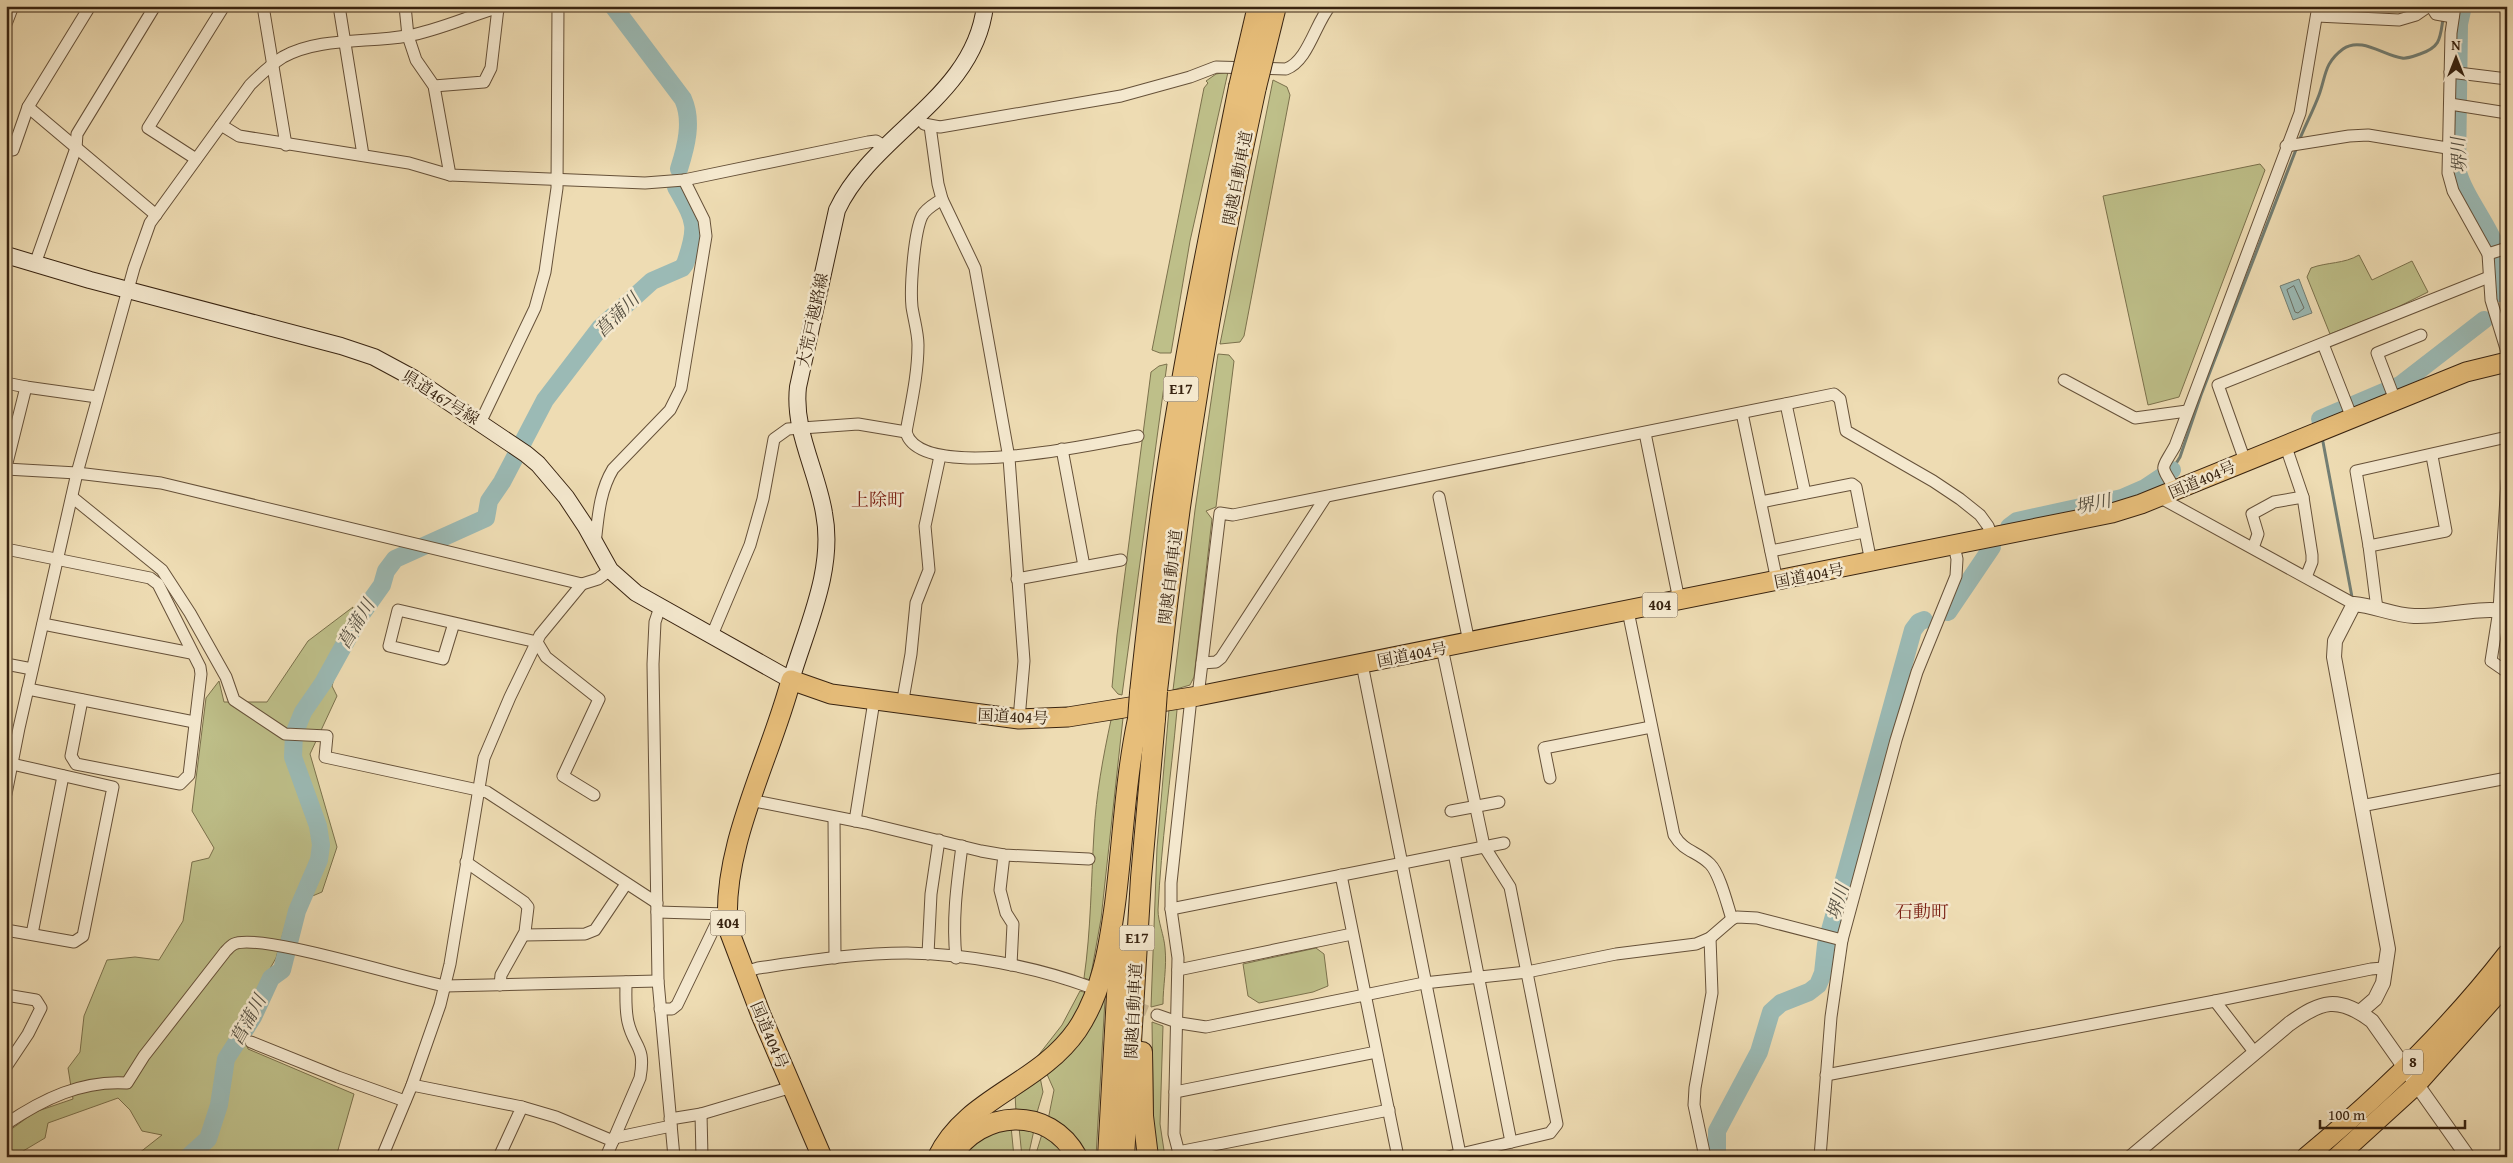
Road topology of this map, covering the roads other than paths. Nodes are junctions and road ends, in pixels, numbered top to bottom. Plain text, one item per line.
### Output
1 (13, 6) edge
2 (90, 6) edge
3 (155, 6) edge
4 (224, 6) edge
5 (263, 6) edge
6 (339, 6) edge
7 (405, 6) edge
8 (558, 6) edge
9 (986, 6) edge
10 (1258, 6) edge
11 (1276, 6) edge
12 (1330, 6) edge
13 (2430, 6) edge
14 (500, 7) edge
15 (2318, 11) edge
16 (2454, 12) edge
17 (6, 24) edge
18 (408, 36) junction
19 (344, 42) junction
20 (274, 63) junction
21 (2450, 72) junction
22 (2507, 80) edge
23 (434, 86) junction
24 (1248, 87) junction
25 (2450, 104) junction
26 (28, 107) junction
27 (2507, 114) edge
28 (923, 122) junction
29 (221, 125) junction
30 (286, 145) junction
31 (2286, 146) junction
32 (6, 147) edge
33 (76, 148) junction
34 (887, 148) junction
35 (2447, 148) junction
36 (364, 156) junction
37 (196, 159) junction
38 (450, 175) junction
39 (557, 180) junction
40 (684, 180) junction
41 (942, 199) junction
42 (156, 215) junction
43 (2507, 248) edge
44 (2488, 254) junction
45 (6, 255) edge
46 (35, 264) junction
47 (2490, 278) junction
48 (127, 289) junction
49 (2421, 335) dead end
50 (2323, 344) junction
51 (2507, 352) edge
52 (2507, 362) edge
53 (2064, 380) dead end
54 (6, 382) edge
55 (26, 387) junction
56 (2392, 393) junction
57 (96, 397) junction
58 (1786, 404) junction
59 (2187, 411) junction
60 (2349, 411) junction
61 (1742, 413) junction
62 (481, 421) junction
63 (799, 428) junction
64 (906, 432) junction
65 (1645, 433) junction
66 (1138, 436) dead end
67 (2507, 437) edge
68 (2285, 444) junction
69 (1062, 449) junction
70 (940, 456) junction
71 (2432, 456) junction
72 (1009, 458) junction
73 (2245, 461) junction
74 (6, 468) edge
75 (77, 473) junction
76 (2507, 481) edge
77 (2167, 484) junction
78 (1805, 493) junction
79 (72, 497) junction
80 (1439, 497) dead end
81 (2303, 497) junction
82 (1325, 498) junction
83 (1761, 502) junction
84 (1864, 532) junction
85 (1993, 538) junction
86 (595, 546) junction
87 (1954, 546) junction
88 (2369, 546) junction
89 (2253, 548) junction
90 (6, 549) edge
91 (1771, 551) junction
92 (1121, 560) dead end
93 (56, 561) junction
94 (1872, 562) junction
95 (1084, 566) junction
96 (610, 570) junction
97 (2306, 577) junction
98 (1017, 579) junction
99 (1777, 581) junction
100 (582, 584) junction
101 (1679, 600) junction
102 (2354, 604) junction
103 (660, 607) junction
104 (2377, 609) junction
105 (2503, 610) edge
106 (1628, 611) junction
107 (454, 623) junction
108 (43, 624) junction
109 (712, 634) junction
110 (537, 642) junction
111 (1469, 642) junction
112 (1442, 648) junction
113 (192, 653) junction
114 (1202, 663) junction
115 (6, 664) edge
116 (1362, 664) junction
117 (32, 669) junction
118 (2507, 672) edge
119 (791, 680) junction
120 (28, 688) junction
121 (1194, 697) junction
122 (82, 700) junction
123 (874, 701) junction
124 (902, 705) junction
125 (1019, 719) junction
126 (1146, 719) junction
127 (194, 722) junction
128 (1651, 727) junction
129 (12, 764) junction
130 (62, 776) junction
131 (1550, 778) dead end
132 (2507, 778) edge
133 (1148, 788) junction
134 (480, 790) junction
135 (6, 794) edge
136 (594, 795) dead end
137 (750, 800) junction
138 (1499, 802) dead end
139 (1476, 805) junction
140 (2361, 806) junction
141 (1451, 812) dead end
142 (834, 818) junction
143 (855, 822) junction
144 (939, 840) junction
145 (1504, 843) dead end
146 (962, 846) junction
147 (1484, 846) junction
148 (1454, 853) junction
149 (1004, 855) junction
150 (1089, 859) dead end
151 (466, 862) junction
152 (1401, 862) junction
153 (1341, 875) junction
154 (626, 884) junction
155 (657, 908) junction
156 (1171, 909) junction
157 (727, 914) junction
158 (1732, 919) junction
159 (6, 930) edge
160 (32, 934) junction
161 (1352, 934) junction
162 (524, 935) junction
163 (1710, 938) junction
164 (1838, 939) junction
165 (928, 954) junction
166 (2507, 954) edge
167 (835, 958) junction
168 (956, 958) junction
169 (1011, 965) junction
170 (2384, 968) junction
171 (1178, 970) junction
172 (745, 972) junction
173 (1527, 972) junction
174 (1477, 977) junction
175 (658, 981) junction
176 (626, 982) junction
177 (1424, 983) junction
178 (2507, 984) edge
179 (500, 985) junction
180 (445, 986) junction
181 (1090, 987) tunnel mouth
182 (1365, 994) junction
183 (6, 995) edge
184 (2215, 1001) junction
185 (660, 1009) junction
186 (2360, 1012) junction
187 (1156, 1015) tunnel mouth
188 (1176, 1022) junction
189 (251, 1042) dead end
190 (1376, 1052) junction
191 (2255, 1053) junction
192 (6, 1067) edge
193 (2407, 1068) junction
194 (1826, 1076) junction
195 (412, 1085) junction
196 (2416, 1085) junction
197 (792, 1087) junction
198 (1175, 1092) junction
199 (405, 1101) junction
200 (522, 1107) junction
201 (1389, 1110) junction
202 (701, 1114) junction
203 (670, 1122) junction
204 (6, 1124) edge
205 (613, 1140) junction
206 (1511, 1142) junction
207 (1179, 1154) edge
208 (1454, 1156) edge
209 (382, 1157) edge
210 (499, 1157) edge
211 (606, 1157) edge
212 (674, 1157) edge
213 (702, 1157) edge
214 (822, 1157) edge
215 (938, 1157) edge
216 (951, 1157) edge
217 (1077, 1157) edge
218 (1108, 1157) edge
219 (1124, 1157) edge
220 (1148, 1157) edge
221 (1398, 1157) edge
222 (1705, 1157) edge
223 (1820, 1157) edge
224 (2131, 1157) edge
225 (2306, 1157) edge
226 (2337, 1157) edge
227 (2468, 1157) edge

1 - 17 street
2 - 26 street
3 - 33 street
4 - 37 street
5 - 20 street
6 - 19 street
7 - 18 street
8 - 39 street
9 - 28 main road, 大荒戸越路線
10 - 24 highway, 関越自動車道, bridge
11 - 24 highway, 関越自動車道, bridge
12 - 28 street
13 - 15 street
13 - 16 street
14 - 18 street
14 - 23 street
15 - 31 street
16 - 21 street
18 - 19 street
18 - 23 street
19 - 20 street
19 - 36 street
20 - 29 street
20 - 30 street
21 - 22 street
21 - 25 street
23 - 38 street
24 - 126 highway, 関越自動車道 / E17, bridge
25 - 27 street
25 - 35 street
26 - 32 street
26 - 33 street
28 - 34 main road, 大荒戸越路線
28 - 41 street
29 - 30 street
29 - 37 street
30 - 36 street
31 - 35 street
31 - 59 street
33 - 42 street
33 - 46 street
34 - 40 street
34 - 63 main road, 大荒戸越路線
35 - 44 street
36 - 38 street
37 - 42 street
38 - 39 street
39 - 40 street
39 - 62 street
40 - 86 street
41 - 64 street
41 - 72 street
42 - 48 street
43 - 44 street
44 - 47 street
45 - 46 main road, 県道467号線
46 - 48 main road, 県道467号線
47 - 50 street
47 - 51 street
48 - 57 street
48 - 62 main road, 県道467号線
49 - 56 street
50 - 60 street
50 - 73 street
52 - 56 highway, 国道404号 / 404
53 - 59 street
54 - 55 street
55 - 57 street
55 - 74 street
56 - 60 highway, 国道404号 / 404
57 - 75 street
58 - 61 street
58 - 78 street
58 - 85 street
59 - 77 street
60 - 68 highway, 国道404号 / 404
61 - 65 street
61 - 83 street
62 - 86 main road, 県道467号線
63 - 64 street
63 - 109 street
63 - 119 main road, 大荒戸越路線
64 - 70 street
65 - 82 street
65 - 101 street
66 - 69 street
67 - 71 street
68 - 73 highway, 国道404号 / 404
68 - 81 street
69 - 72 street
69 - 95 street
70 - 72 street
70 - 124 street
71 - 88 street
71 - 88 street
72 - 98 street
73 - 77 highway, 国道404号 / 404
74 - 75 street
75 - 79 street
75 - 100 street
76 - 105 street
77 - 85 highway, 国道404号 / 404
77 - 89 street
78 - 83 street
78 - 84 street
79 - 93 street
79 - 134 street
80 - 111 street
81 - 89 street
81 - 97 street
82 - 114 street
82 - 114 street
83 - 91 street
84 - 91 street
84 - 94 street
85 - 87 highway, 国道404号 / 404
86 - 96 main road, 県道467号線
87 - 94 highway, 国道404号 / 404
87 - 164 street
88 - 104 street
89 - 97 street
90 - 93 street
91 - 99 street
92 - 95 street
93 - 108 street
93 - 113 street
94 - 99 highway, 国道404号 / 404
95 - 98 street
96 - 100 street
96 - 103 main road, 県道467号線
97 - 102 street
98 - 125 street
99 - 101 highway, 国道404号 / 404
100 - 110 street
101 - 106 highway, 国道404号 / 404
102 - 104 street
102 - 140 street
103 - 109 main road, 県道467号線
103 - 155 street
104 - 105 street
105 - 118 street
106 - 111 highway, 国道404号 / 404
106 - 128 street
107 - 107 street
107 - 110 street
108 - 113 street
108 - 117 street
109 - 119 main road, 県道467号線
110 - 134 street
110 - 136 street
111 - 112 highway, 国道404号 / 404
112 - 116 highway, 国道404号 / 404
112 - 139 street
113 - 127 street
114 - 121 street
115 - 117 street
116 - 121 highway, 国道404号 / 404
116 - 152 street
117 - 120 street
119 - 123 highway, 国道404号 / 404
119 - 137 highway, 国道404号 / 404
120 - 122 street
120 - 129 street
121 - 125 highway, 国道404号 / 404
121 - 156 street
122 - 127 street
122 - 127 street
123 - 124 highway, 国道404号 / 404
123 - 143 street
124 - 125 highway, 国道404号 / 404
126 - 133 highway, 関越自動車道 / E17
126 - 215 highway
126 - 218 highway, 関越自動車道 / E17
128 - 131 street
128 - 158 street
129 - 130 street
129 - 135 street
130 - 160 street
130 - 160 street
132 - 140 street
133 - 219 highway, 関越自動車道 / E17
133 - 220 highway
134 - 151 street
134 - 154 street
137 - 142 street
137 - 157 highway, 国道404号 / 404
138 - 139 street
139 - 141 street
139 - 147 street
140 - 170 street
142 - 143 street
142 - 167 street
143 - 144 street
144 - 146 street
144 - 165 street
145 - 147 street
146 - 149 street
146 - 168 street
147 - 148 street
147 - 173 street
148 - 152 street
148 - 174 street
149 - 150 street
149 - 169 street
151 - 162 street
151 - 180 street
152 - 153 street
152 - 177 street
153 - 156 street
153 - 161 street
154 - 155 street
154 - 162 street
155 - 157 street
155 - 175 street
156 - 171 street
157 - 172 highway, 国道404号 / 404
157 - 185 street
158 - 163 street
158 - 164 street
159 - 160 street
161 - 171 street
161 - 182 street
162 - 179 street
163 - 173 street
163 - 222 street
164 - 194 street
165 - 167 street
165 - 168 street
166 - 193 highway, 8
167 - 172 street
168 - 169 street
169 - 181 street
170 - 184 street
170 - 186 street
171 - 188 street
172 - 197 highway, 国道404号 / 404
173 - 174 street
173 - 206 street
174 - 177 street
174 - 206 street
175 - 176 street
175 - 185 street
176 - 179 street
176 - 205 street
177 - 182 street
177 - 208 street
178 - 196 highway, 8
179 - 180 street
180 - 195 street
180 - 204 street
182 - 188 street
182 - 190 street
183 - 192 street
184 - 191 street
184 - 194 street
185 - 203 street
186 - 191 street
186 - 193 street
187 - 188 street
188 - 198 street
189 - 199 street
190 - 198 street
190 - 201 street
191 - 224 street
193 - 196 street
193 - 225 highway, 8
194 - 223 street
195 - 199 street
195 - 200 street
196 - 226 highway, 8
196 - 227 street
197 - 202 street
197 - 214 highway, 国道404号 / 404
198 - 207 street
199 - 209 street
200 - 205 street
200 - 210 street
201 - 207 street
201 - 221 street
202 - 203 street
202 - 213 street
203 - 205 street
203 - 212 street
205 - 211 street
206 - 208 street
216 - 217 highway

